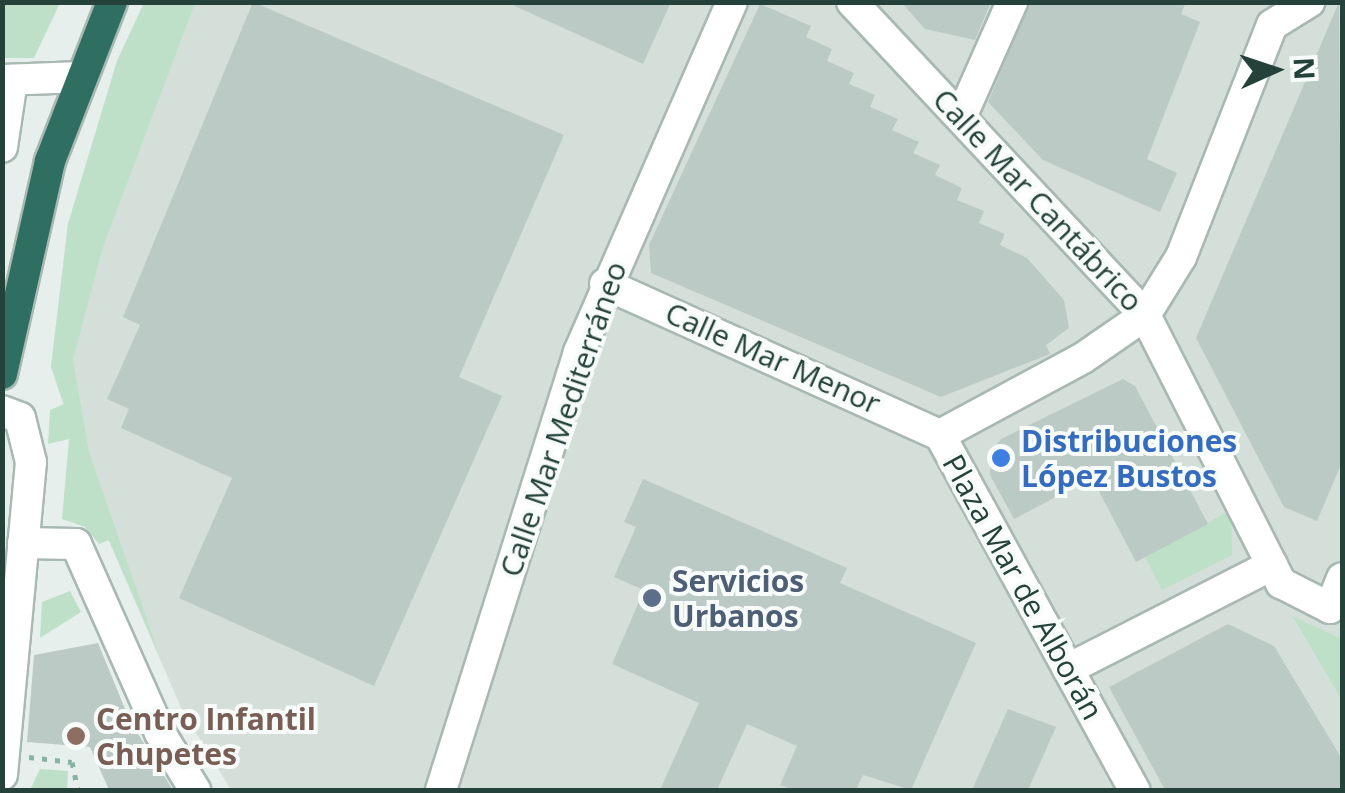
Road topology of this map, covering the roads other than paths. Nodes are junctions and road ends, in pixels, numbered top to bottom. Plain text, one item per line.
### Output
1 (112, 2) edge
2 (732, 2) edge
3 (852, 2) edge
4 (1012, 2) edge
5 (1309, 2) edge
6 (1267, 14) edge
7 (82, 78) junction
8 (7, 80) edge
9 (962, 116) junction
10 (2, 147) edge
11 (605, 284) junction
12 (1145, 315) junction
13 (3, 373) edge
14 (2, 410) edge
15 (940, 435) junction
16 (23, 543) junction
17 (1272, 565) junction
18 (1342, 578) edge
19 (1068, 670) junction
20 (13, 765) edge
21 (195, 790) edge
22 (441, 790) edge
23 (1134, 790) edge

1 - 7 highway
2 - 11 street, Calle Mar Mediterráneo
3 - 9 street, Calle Mar Cantábrico
4 - 9 street
5 - 6 street
6 - 12 street
7 - 8 street
7 - 13 highway
8 - 10 street
9 - 12 street, Calle Mar Cantábrico
11 - 15 street, Calle Mar Menor
11 - 22 street, Calle Mar Mediterráneo
12 - 15 street, Plaza Mar de Alborán
12 - 17 street, Calle Mar Cantábrico
14 - 16 street
15 - 19 street, Plaza Mar de Alborán
16 - 20 street
16 - 21 street
17 - 18 street, Calle Mar Cantábrico
17 - 19 street
19 - 23 street, Plaza Mar de Alborán

